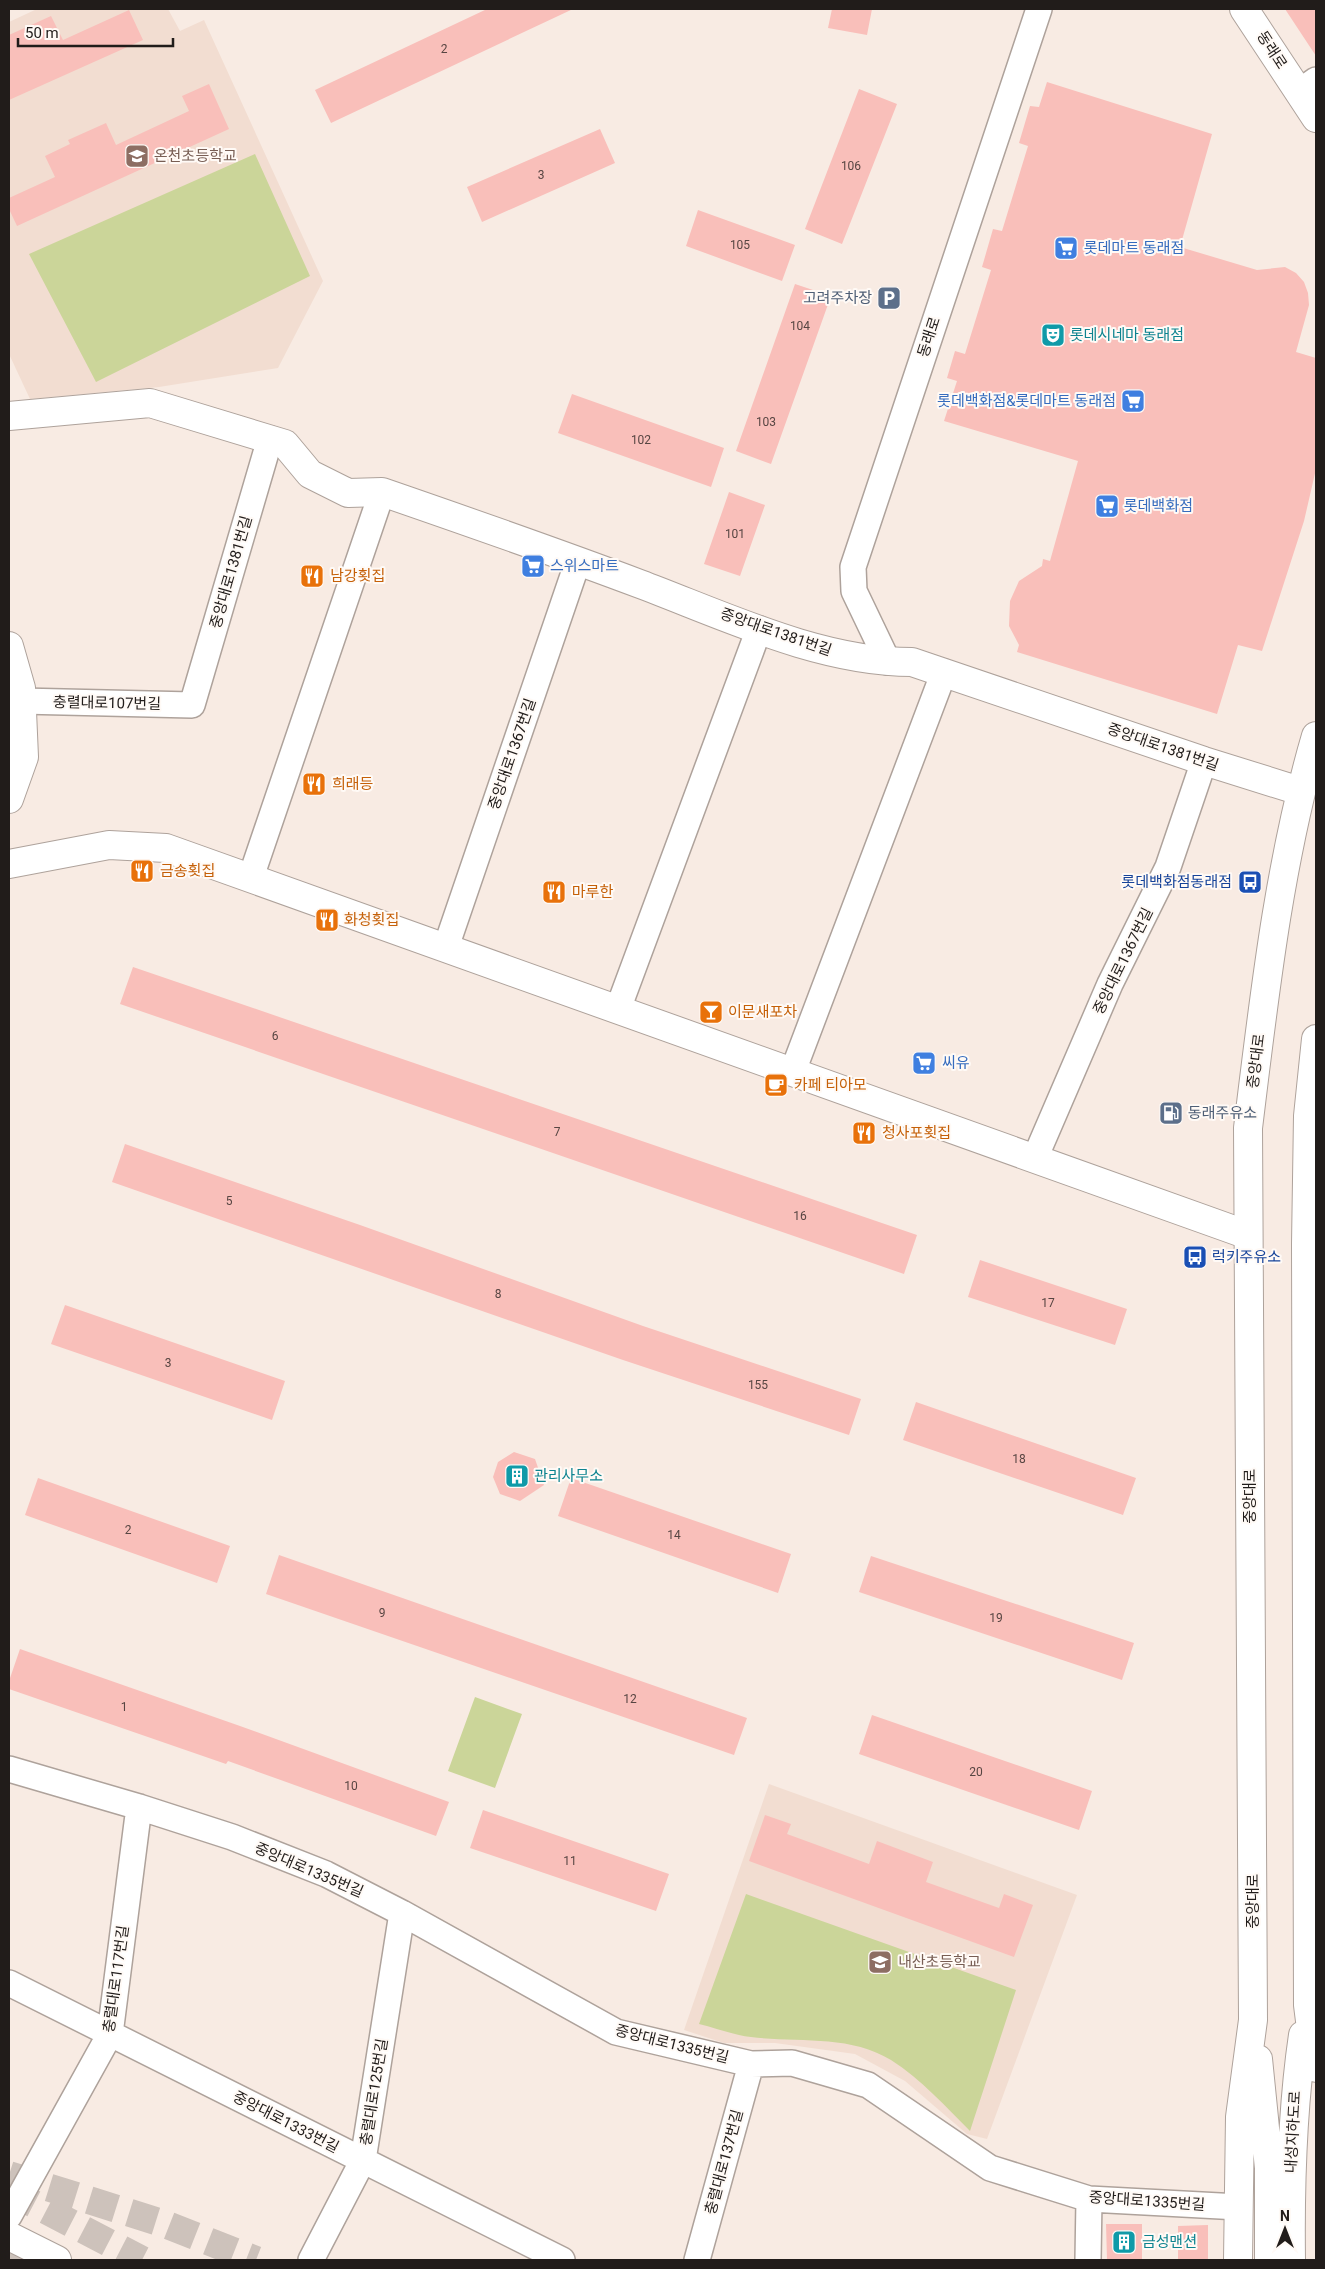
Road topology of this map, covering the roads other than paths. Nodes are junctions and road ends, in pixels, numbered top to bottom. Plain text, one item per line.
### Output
1 (1039, 9) edge
2 (1250, 11) edge
3 (1308, 86) edge
4 (1316, 118) edge
5 (9, 416) edge
6 (270, 439) junction
7 (382, 492) junction
8 (578, 560) junction
9 (759, 629) junction
10 (9, 646) edge
11 (888, 662) junction
12 (944, 672) junction
13 (22, 701) junction
14 (192, 705) joint
15 (1316, 736) edge
16 (1204, 761) junction
17 (1300, 791) junction
18 (9, 799) edge
19 (9, 864) edge
20 (251, 877) junction
21 (446, 947) junction
22 (618, 1009) junction
23 (1316, 1039) edge
24 (793, 1071) junction
25 (1035, 1158) junction
26 (1248, 1235) junction
27 (9, 1768) edge
28 (139, 1807) junction
29 (402, 1913) junction
30 (9, 1983) edge
31 (1308, 2005) junction
32 (1254, 2020) junction
33 (110, 2034) junction
34 (750, 2064) junction
35 (1316, 2068) edge
36 (363, 2160) junction
37 (1280, 2168) junction
38 (1089, 2199) junction
39 (1238, 2207) junction
40 (9, 2216) edge
41 (9, 2236) edge
42 (57, 2260) edge
43 (311, 2260) edge
44 (562, 2260) edge
45 (697, 2260) edge
46 (1088, 2260) edge
47 (1238, 2260) edge
48 (1269, 2260) edge
49 (1290, 2260) edge

1 - 11 street, 동래로
2 - 3 main road, 동래로
3 - 4 main road, 동래로
5 - 6 main road, 중앙대로1381번길
6 - 7 main road, 중앙대로1381번길
6 - 14 street, 중앙대로1381번길
7 - 8 main road, 중앙대로1381번길
7 - 20 street
8 - 9 main road, 중앙대로1381번길
8 - 21 street, 중앙대로1367번길
9 - 11 main road, 중앙대로1381번길
9 - 22 street
10 - 13 main road
11 - 12 main road, 중앙대로1381번길
12 - 16 main road, 중앙대로1381번길
12 - 24 street
13 - 14 street, 충렬대로107번길
13 - 18 main road
15 - 17 main road, 중앙대로
16 - 17 main road, 중앙대로1381번길
16 - 25 street, 중앙대로1367번길
17 - 26 main road, 중앙대로
19 - 20 main road
20 - 21 main road
21 - 22 main road
22 - 24 main road
23 - 31 main road
24 - 25 main road
25 - 26 main road
26 - 32 main road, 중앙대로
27 - 28 street, 중앙대로1335번길
28 - 29 street, 중앙대로1335번길
28 - 33 street, 충렬대로117번길
29 - 34 street, 중앙대로1335번길
29 - 36 street, 충렬대로125번길
30 - 33 street, 중앙대로1333번길
31 - 35 main road
31 - 37 main road, 내성지하도로
32 - 37 main road, 내성지하도로
32 - 39 main road, 중앙대로
33 - 36 street, 중앙대로1333번길
33 - 40 street, 충렬대로117번길
34 - 38 street, 중앙대로1335번길
34 - 45 street, 충렬대로137번길
36 - 43 street, 충렬대로125번길
36 - 44 street, 중앙대로1333번길
37 - 48 main road, 내성지하도로
37 - 49 main road, 내성지하도로
38 - 39 street, 중앙대로1335번길
38 - 46 street
39 - 47 main road, 중앙대로
41 - 42 main road

